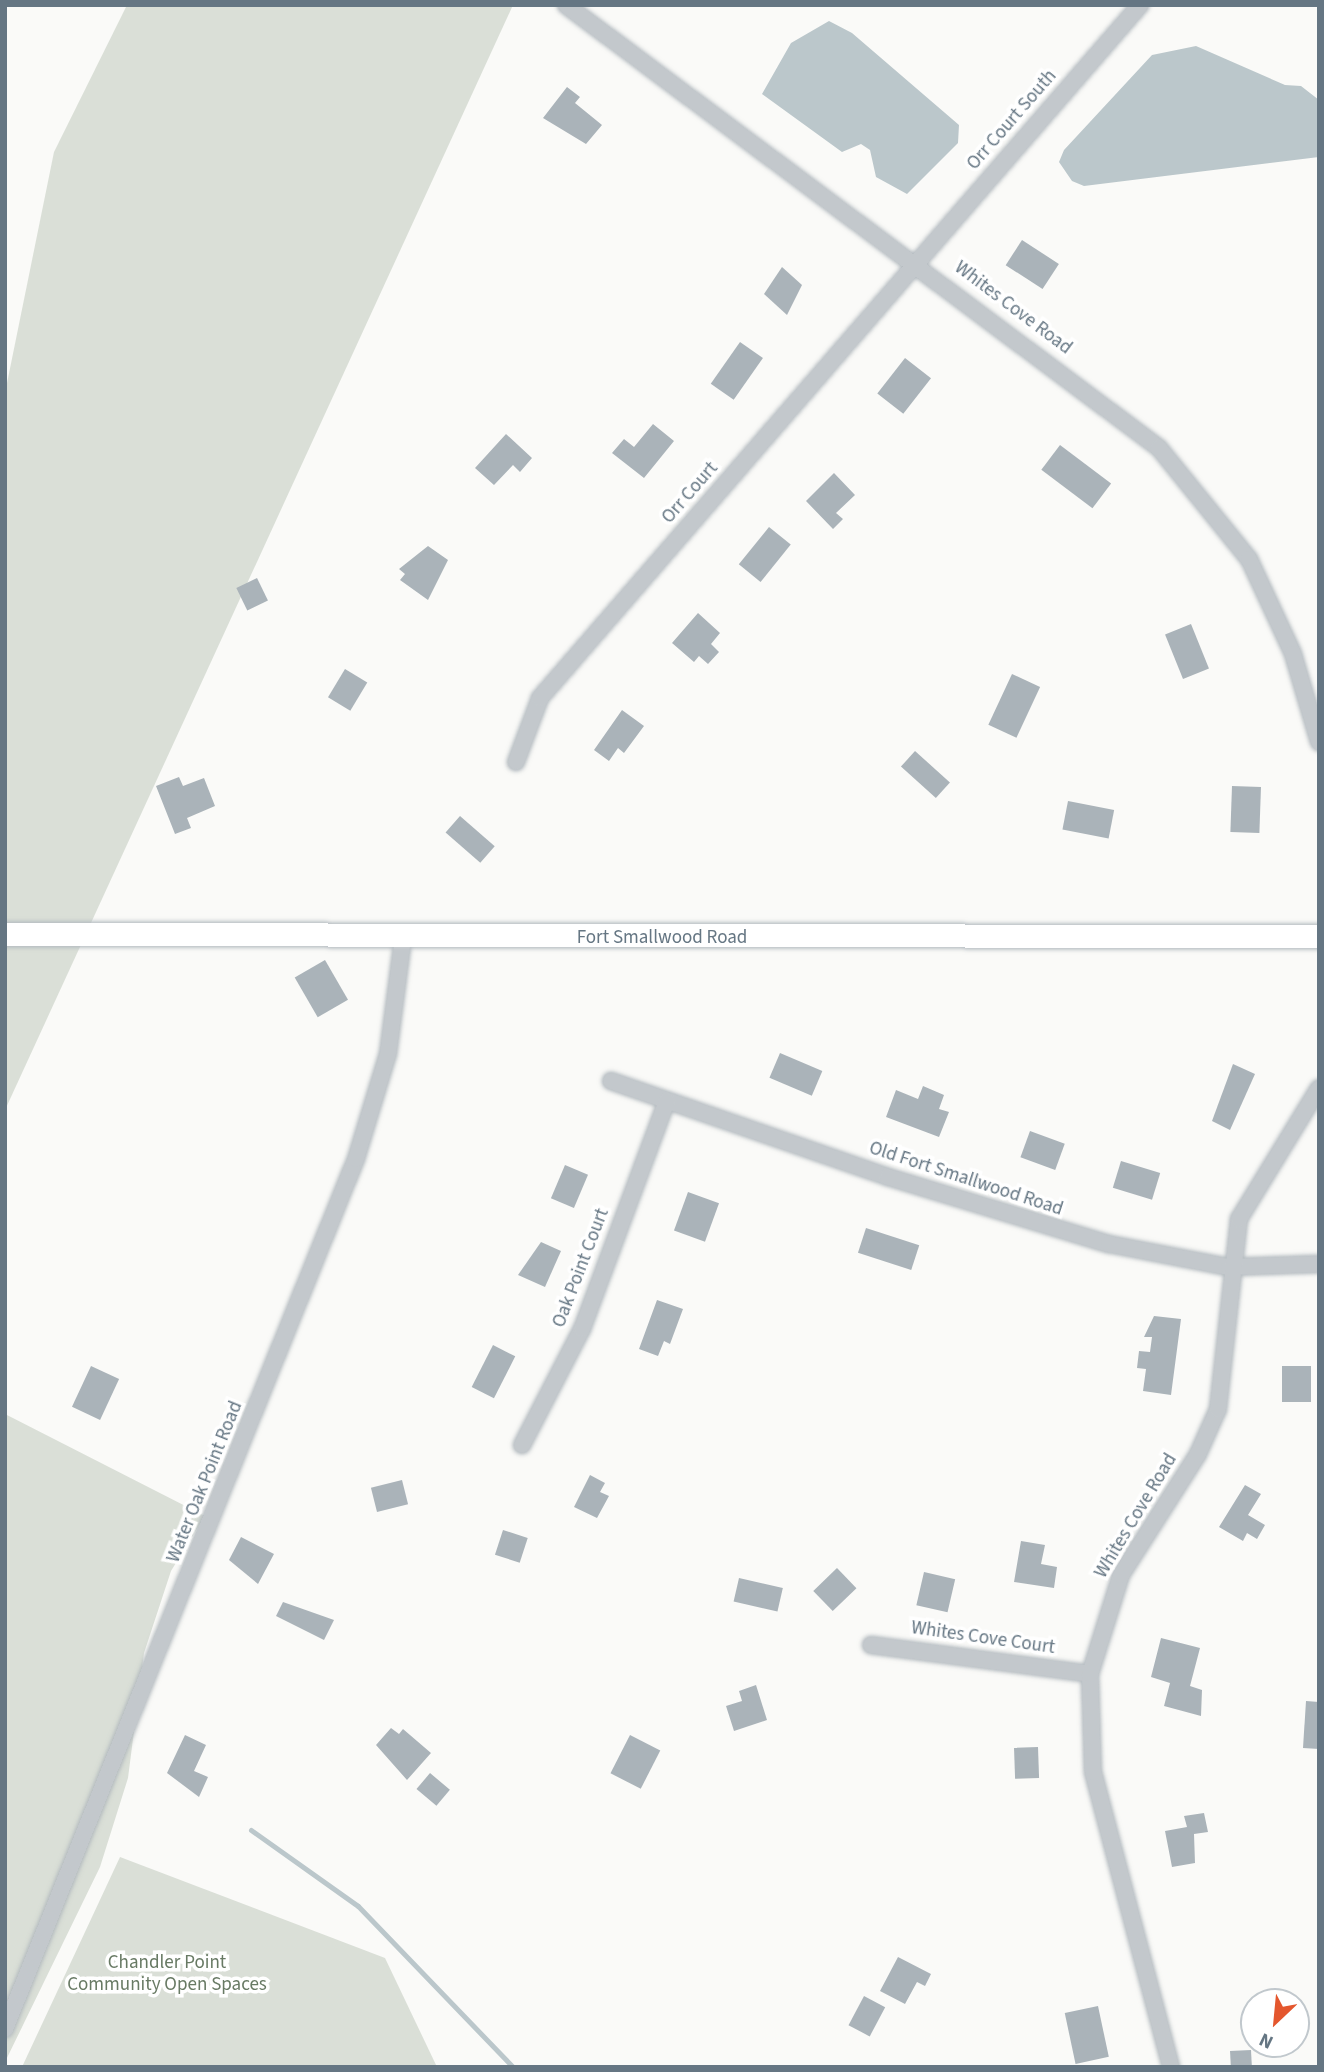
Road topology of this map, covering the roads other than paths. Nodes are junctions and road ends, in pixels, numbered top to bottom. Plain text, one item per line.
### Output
1 (566, 5) edge
2 (1140, 5) edge
3 (916, 262) junction
4 (1319, 742) edge
5 (516, 762) dead end
6 (5, 934) edge
7 (1319, 936) edge
8 (403, 939) junction
9 (611, 1081) dead end
10 (1319, 1088) edge
11 (667, 1101) junction
12 (1319, 1264) edge
13 (1229, 1267) junction
14 (522, 1445) dead end
15 (871, 1645) dead end
16 (1090, 1674) junction
17 (5, 2029) edge
18 (1171, 2067) edge

1 - 3 street, Whites Cove Road
2 - 3 street, Orr Court South
3 - 4 street, Whites Cove Road
3 - 5 street, Orr Court
6 - 8 main road, Fort Smallwood Road
7 - 8 main road, Fort Smallwood Road
8 - 17 street, Water Oak Point Road
9 - 11 street, Old Fort Smallwood Road
10 - 13 street, Whites Cove Road
11 - 13 street, Old Fort Smallwood Road
11 - 14 street, Oak Point Court
12 - 13 street, Old Fort Smallwood Road
13 - 16 street, Whites Cove Road
15 - 16 street, Whites Cove Court
16 - 18 street, Whites Cove Road

